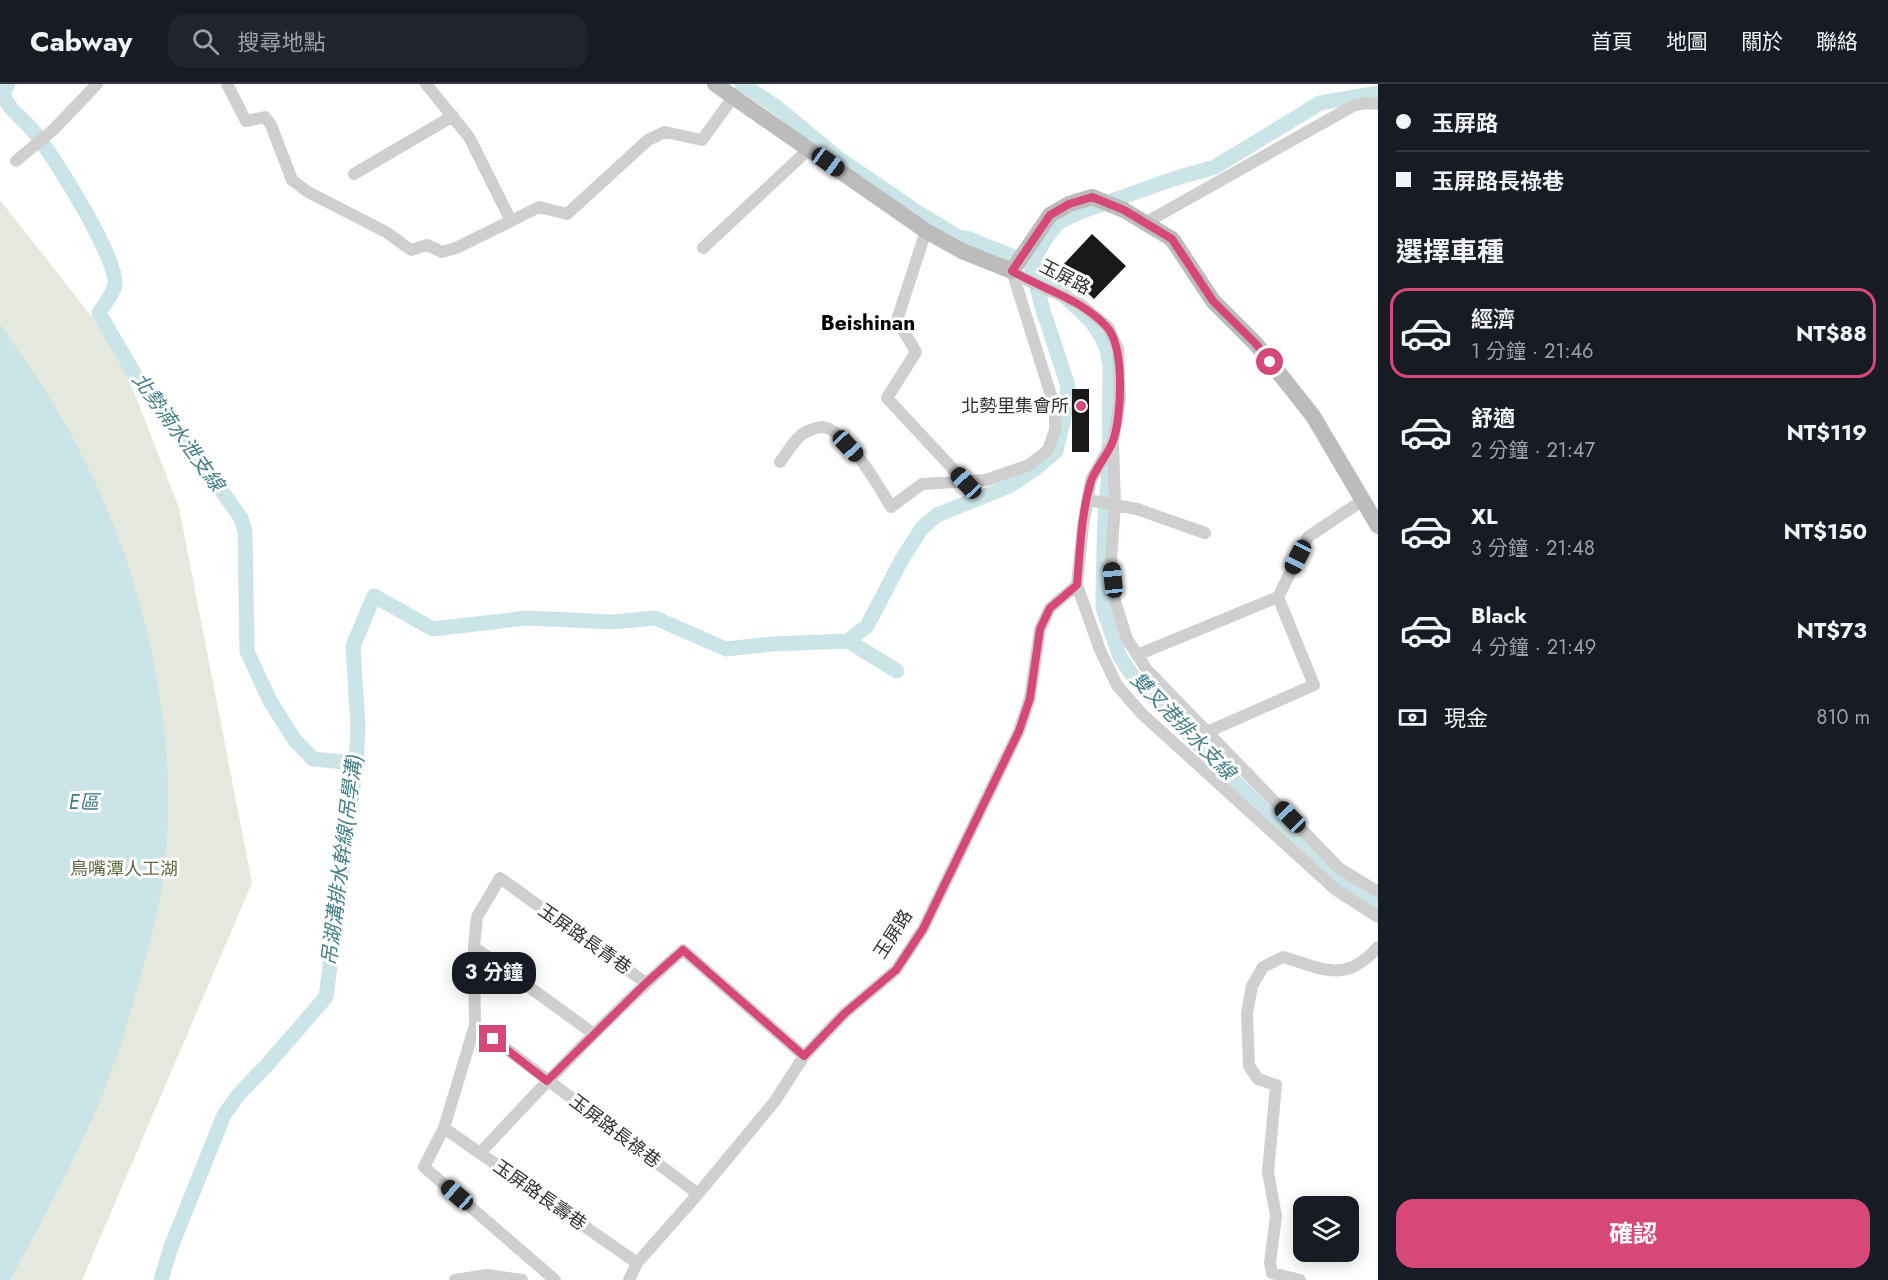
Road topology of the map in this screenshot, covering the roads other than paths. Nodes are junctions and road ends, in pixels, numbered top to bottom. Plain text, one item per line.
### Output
1 (97, 84) edge
2 (227, 84) edge
3 (426, 84) edge
4 (715, 84) edge
5 (734, 96) junction
6 (1378, 104) edge
7 (453, 116) junction
8 (810, 148) junction
9 (16, 161) dead end
10 (354, 174) dead end
11 (511, 221) junction
12 (1145, 223) junction
13 (926, 231) junction
14 (703, 248) dead end
15 (1015, 272) junction
16 (1113, 441) junction
17 (780, 462) dead end
18 (966, 483) junction
19 (1088, 500) junction
20 (1363, 500) junction
21 (1115, 505) junction
22 (1378, 526) edge
23 (1205, 533) dead end
24 (1077, 585) junction
25 (1278, 597) junction
26 (1137, 655) junction
27 (1207, 732) junction
28 (1378, 892) edge
29 (1378, 917) edge
30 (474, 947) junction
31 (1378, 947) edge
32 (646, 983) junction
33 (474, 1025) junction
34 (594, 1034) junction
35 (804, 1056) junction
36 (547, 1081) junction
37 (444, 1128) junction
38 (480, 1153) junction
39 (698, 1194) junction
40 (637, 1263) junction
41 (455, 1280) edge
42 (522, 1280) edge
43 (555, 1280) edge
44 (629, 1280) edge
45 (1300, 1280) edge

1 - 9 street
2 - 11 street
3 - 7 street
4 - 5 street, 玉屏路
5 - 8 street, 玉屏路
5 - 11 street
6 - 12 street
7 - 10 street
7 - 11 street
8 - 13 street, 玉屏路
8 - 14 street
12 - 15 street, 玉屏路
12 - 20 street
13 - 15 street, 玉屏路
13 - 18 street
15 - 16 street, 玉屏路
15 - 18 street
16 - 19 street, 玉屏路
16 - 21 street
17 - 18 street
19 - 21 street
19 - 24 street, 玉屏路
20 - 22 street
20 - 25 street
21 - 23 street
21 - 26 street
24 - 29 street, 玉屏路
24 - 35 street, 玉屏路
25 - 26 street
25 - 27 street
26 - 27 street
27 - 28 street
30 - 32 street, 玉屏路長青巷
30 - 33 street
30 - 34 street
31 - 45 street
32 - 34 street
32 - 35 street, 玉屏路長青巷
33 - 36 street, 玉屏路長祿巷
33 - 37 street
34 - 36 street
35 - 39 street, 玉屏路
36 - 38 street
36 - 39 street, 玉屏路長祿巷
37 - 38 street, 玉屏路長壽巷
37 - 43 street
38 - 40 street, 玉屏路長壽巷
39 - 40 street, 玉屏路
40 - 44 street, 玉屏路
41 - 42 street

